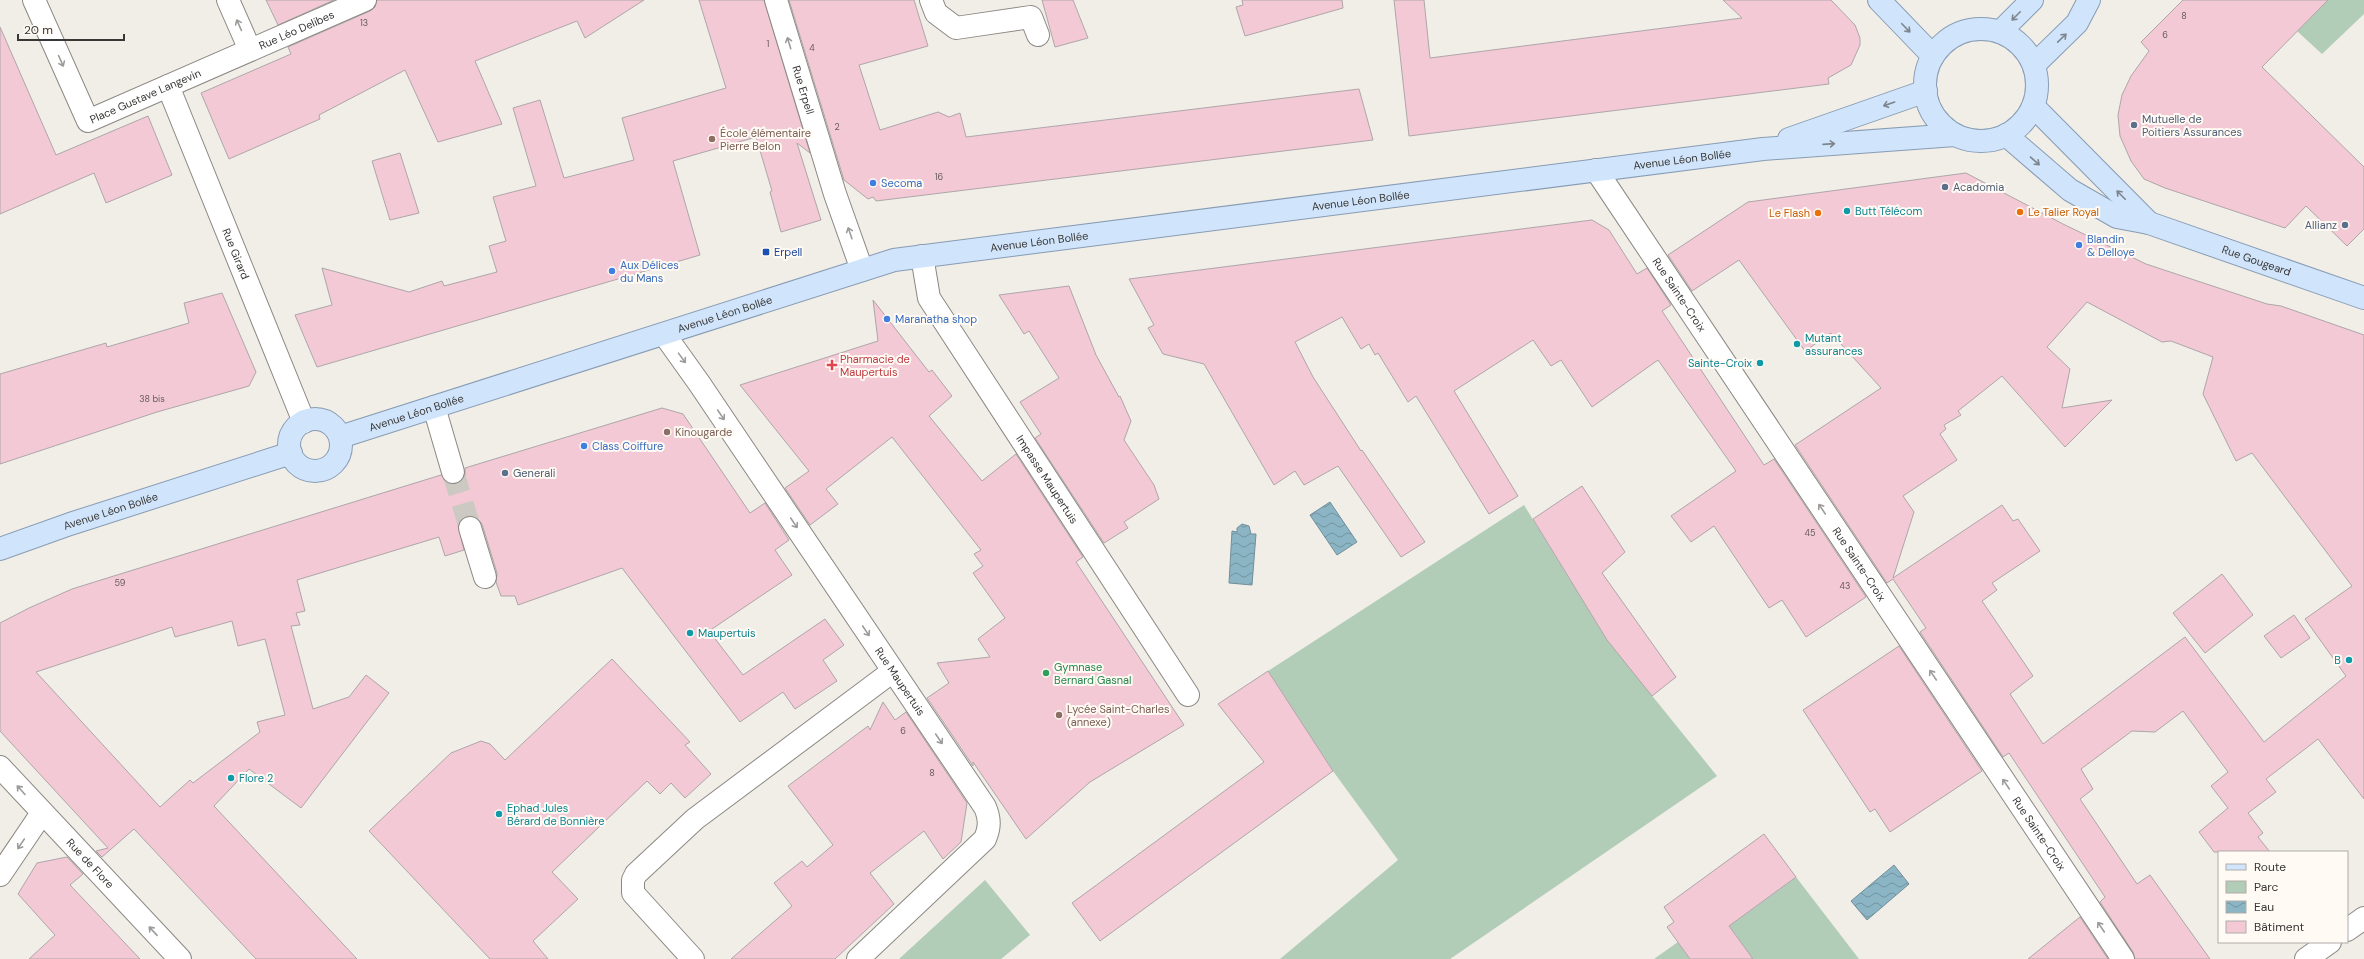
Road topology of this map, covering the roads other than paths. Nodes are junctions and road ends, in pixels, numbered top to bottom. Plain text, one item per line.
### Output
1 (34, 0) edge
2 (228, 0) edge
3 (365, 0) edge
4 (776, 0) edge
5 (931, 0) edge
6 (1879, 0) edge
7 (2032, 0) edge
8 (2089, 0) edge
9 (2000, 32) junction
10 (1038, 35) dead end
11 (250, 50) junction
12 (1933, 56) junction
13 (2034, 65) junction
14 (168, 86) junction
15 (1926, 91) junction
16 (2033, 106) junction
17 (1956, 134) junction
18 (2006, 135) junction
19 (1762, 149) junction
20 (1596, 170) junction
21 (2149, 223) junction
22 (922, 256) junction
23 (862, 270) junction
24 (2364, 298) edge
25 (664, 334) junction
26 (434, 407) junction
27 (304, 422) junction
28 (340, 437) junction
29 (291, 453) junction
30 (453, 472) tunnel mouth
31 (470, 528) tunnel mouth
32 (0, 549) edge
33 (485, 577) dead end
34 (893, 671) junction
35 (1188, 696) dead end
36 (0, 767) edge
37 (42, 813) junction
38 (0, 875) edge
39 (2364, 918) edge
40 (2348, 929) edge
41 (2329, 943) edge
42 (180, 959) edge
43 (693, 959) edge
44 (858, 959) edge
45 (2123, 959) edge
46 (2306, 959) edge

1 -> 14 street, Place Gustave Langevin
11 -> 2 street
3 - 11 street, Rue Léo Delibes
23 -> 4 street, Rue Erpell
5 - 10 street
6 -> 12 main road
7 -> 9 main road
13 -> 8 main road
9 - 12 main road
9 - 13 main road
11 - 14 street, Place Gustave Langevin
12 - 15 main road
13 - 16 main road
14 - 27 street, Rue Girard
15 - 17 main road
15 -> 19 main road, Avenue Léon Bollée
16 - 18 main road
21 -> 16 main road, Rue Gougeard
17 - 18 main road
19 -> 17 main road, Avenue Léon Bollée
18 -> 21 main road, Rue Gougeard
19 - 20 main road, Avenue Léon Bollée
20 - 22 main road, Avenue Léon Bollée
45 -> 20 street, Rue Sainte-Croix
21 - 24 main road, Rue Gougeard
22 - 23 main road, Avenue Léon Bollée
22 - 35 street, Impasse Maupertuis
23 - 25 main road, Avenue Léon Bollée
25 - 26 main road, Avenue Léon Bollée
25 -> 34 street, Rue Maupertuis
26 - 28 main road, Avenue Léon Bollée
26 - 30 street
27 - 28 main road
27 - 29 main road
28 - 29 main road
29 - 32 main road, Avenue Léon Bollée
31 - 33 street
34 - 43 street
34 -> 44 street, Rue Maupertuis
37 -> 36 street, Rue de Flore
37 -> 38 street
42 -> 37 street, Rue de Flore
39 - 40 street
41 - 46 street

